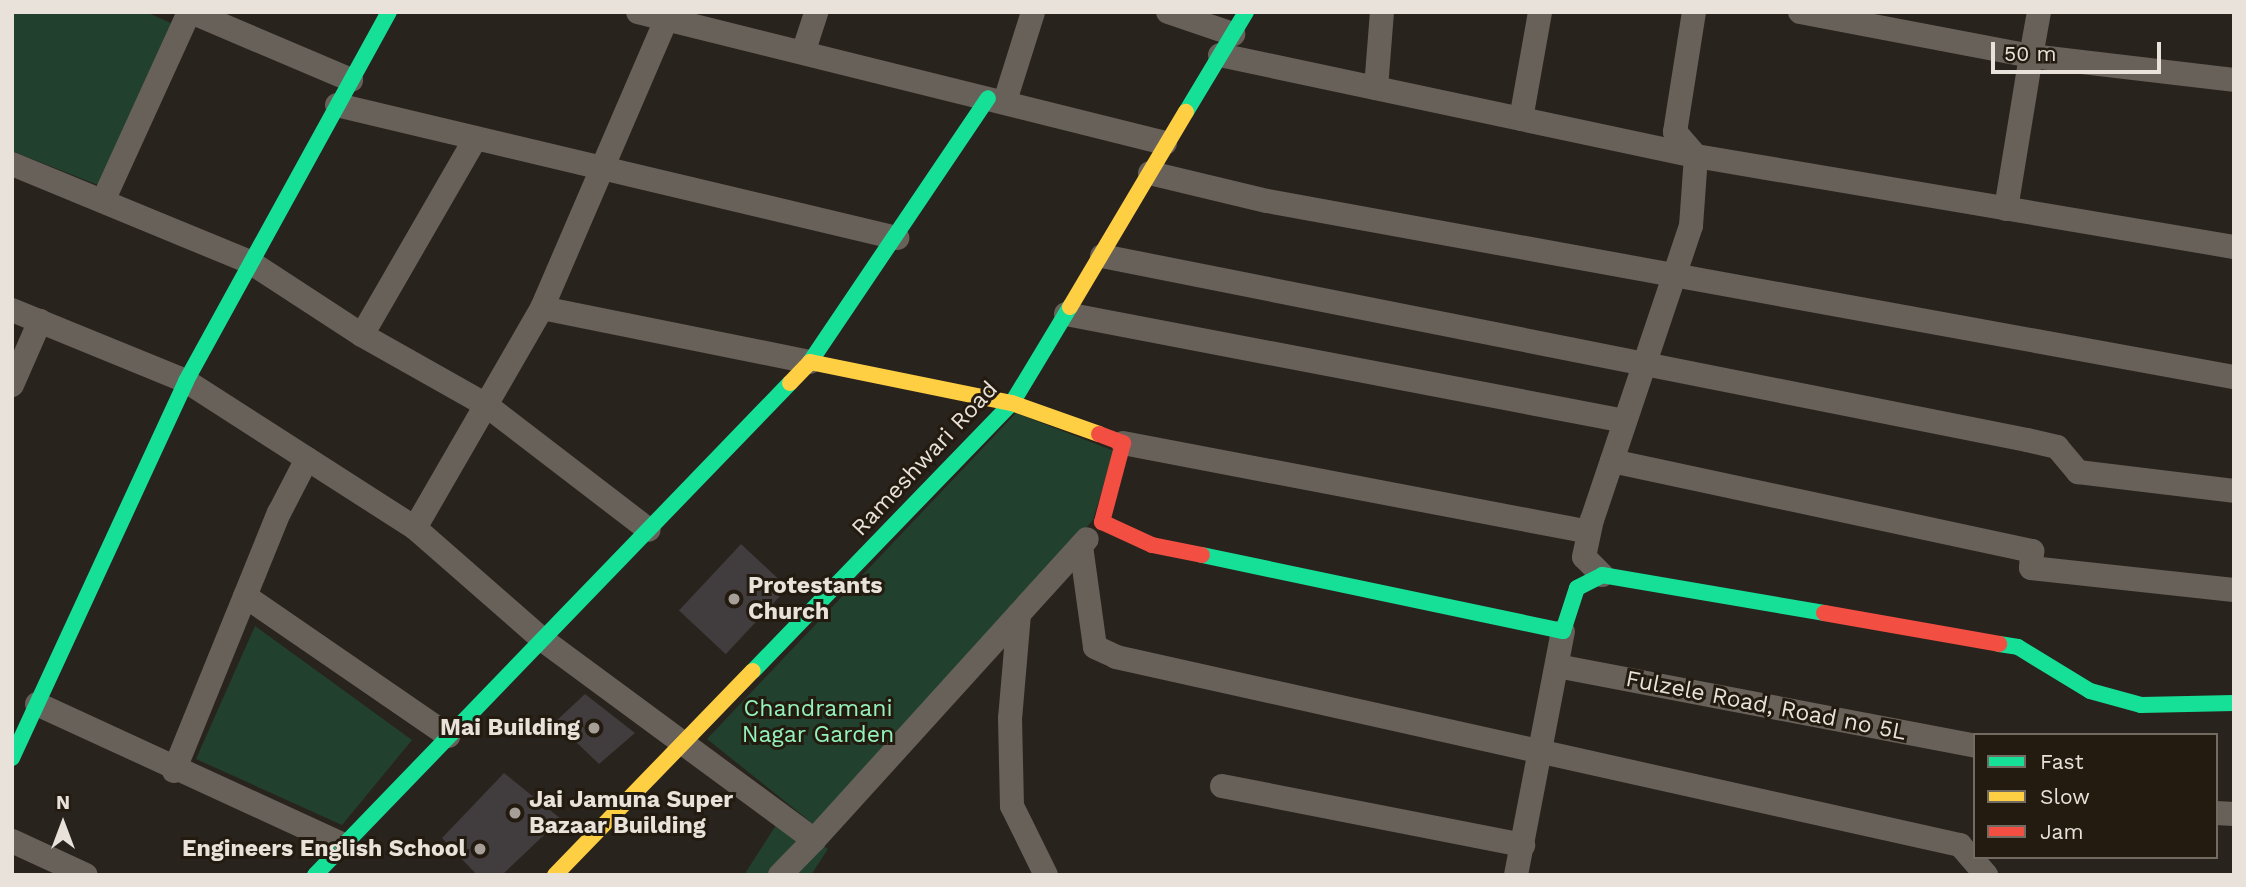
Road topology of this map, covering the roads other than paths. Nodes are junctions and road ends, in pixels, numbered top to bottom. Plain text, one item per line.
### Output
1 (190, 12) edge
2 (388, 12) edge
3 (638, 12) edge
4 (816, 12) edge
5 (1033, 12) edge
6 (1168, 12) edge
7 (1246, 12) edge
8 (1382, 12) edge
9 (1541, 12) edge
10 (1693, 12) edge
11 (1800, 12) edge
12 (2039, 12) edge
13 (666, 22) junction
14 (1226, 45) junction
15 (804, 50) junction
16 (2031, 56) junction
17 (351, 80) junction
18 (2234, 80) edge
19 (1377, 88) junction
20 (996, 99) junction
21 (337, 105) junction
22 (1521, 119) junction
23 (475, 139) junction
24 (1165, 143) junction
25 (1696, 156) junction
26 (12, 164) edge
27 (603, 170) junction
28 (1150, 173) junction
29 (103, 201) junction
30 (2006, 209) junction
31 (897, 238) junction
32 (2234, 247) edge
33 (1102, 256) junction
34 (250, 262) junction
35 (1675, 274) junction
36 (542, 308) junction
37 (12, 310) edge
38 (1066, 314) junction
39 (40, 321) junction
40 (362, 335) junction
41 (810, 362) junction
42 (1642, 366) junction
43 (2234, 377) edge
44 (186, 381) junction
45 (12, 384) edge
46 (1012, 403) junction
47 (486, 405) junction
48 (1625, 421) junction
49 (1123, 443) junction
50 (307, 459) junction
51 (1612, 461) junction
52 (2234, 491) edge
53 (1102, 522) junction
54 (415, 528) junction
55 (649, 530) junction
56 (1589, 532) junction
57 (1081, 546) junction
58 (1602, 575) junction
59 (2234, 590) edge
60 (245, 596) junction
61 (1019, 614) junction
62 (1563, 631) junction
63 (543, 640) junction
64 (1557, 666) junction
65 (2234, 703) edge
66 (37, 704) junction
67 (449, 736) junction
68 (684, 741) junction
69 (1973, 746) edge
70 (1541, 754) junction
71 (12, 758) edge
72 (174, 771) junction
73 (1222, 786) dead end
74 (814, 840) junction
75 (12, 841) edge
76 (344, 845) junction
77 (1523, 845) junction
78 (1520, 874) edge
79 (86, 875) edge
80 (315, 875) edge
81 (555, 875) edge
82 (780, 875) edge
83 (1046, 875) edge
84 (1986, 875) edge

1 - 17 street
1 - 29 street
2 - 17 street
3 - 13 street
4 - 15 street
5 - 20 street
6 - 14 street
7 - 14 street, Rameshwari Road
8 - 19 street
9 - 22 street
10 - 25 street
11 - 16 street
12 - 16 street
13 - 15 street
13 - 27 street
14 - 19 street
14 - 24 street, Rameshwari Road
15 - 20 street
16 - 18 street
16 - 30 street
17 - 21 street
19 - 22 street
20 - 24 street
20 - 31 street
21 - 23 street
21 - 34 street
22 - 25 street
23 - 27 street
23 - 40 street
24 - 28 street, Rameshwari Road
25 - 30 street
25 - 35 street
26 - 29 street
27 - 31 street
27 - 36 street
28 - 33 street, Rameshwari Road
28 - 35 street
29 - 34 street
30 - 32 street
31 - 41 street
33 - 38 street, Rameshwari Road
33 - 42 street
34 - 40 street
34 - 44 street
35 - 42 street
35 - 43 street
36 - 41 street
36 - 47 street
37 - 39 street
38 - 46 street, Rameshwari Road
38 - 48 street
39 - 44 street
39 - 45 street
40 - 47 street
41 - 46 street
41 - 55 street
42 - 48 street
42 - 52 street
44 - 50 street
44 - 66 street
46 - 49 street
46 - 68 street, Rameshwari Road
47 - 54 street
47 - 55 street
48 - 51 street
49 - 53 street
49 - 56 street
50 - 54 street
50 - 60 street
51 - 56 street
51 - 59 street
53 - 57 street
53 - 62 street
54 - 63 street
55 - 63 street
56 - 58 street
57 - 61 street
57 - 70 street
58 - 62 street
58 - 65 street
60 - 67 street
60 - 72 street
61 - 74 street
61 - 83 street
62 - 64 street
63 - 67 street
63 - 68 street
64 - 69 street, Fulzele Road, Road no 5L
64 - 70 street
66 - 71 street
66 - 72 street
67 - 76 street
68 - 74 street
68 - 81 street, Rameshwari Road
70 - 77 street
70 - 84 street
72 - 76 street
73 - 77 street
74 - 82 street
75 - 79 street
76 - 80 street
77 - 78 street

